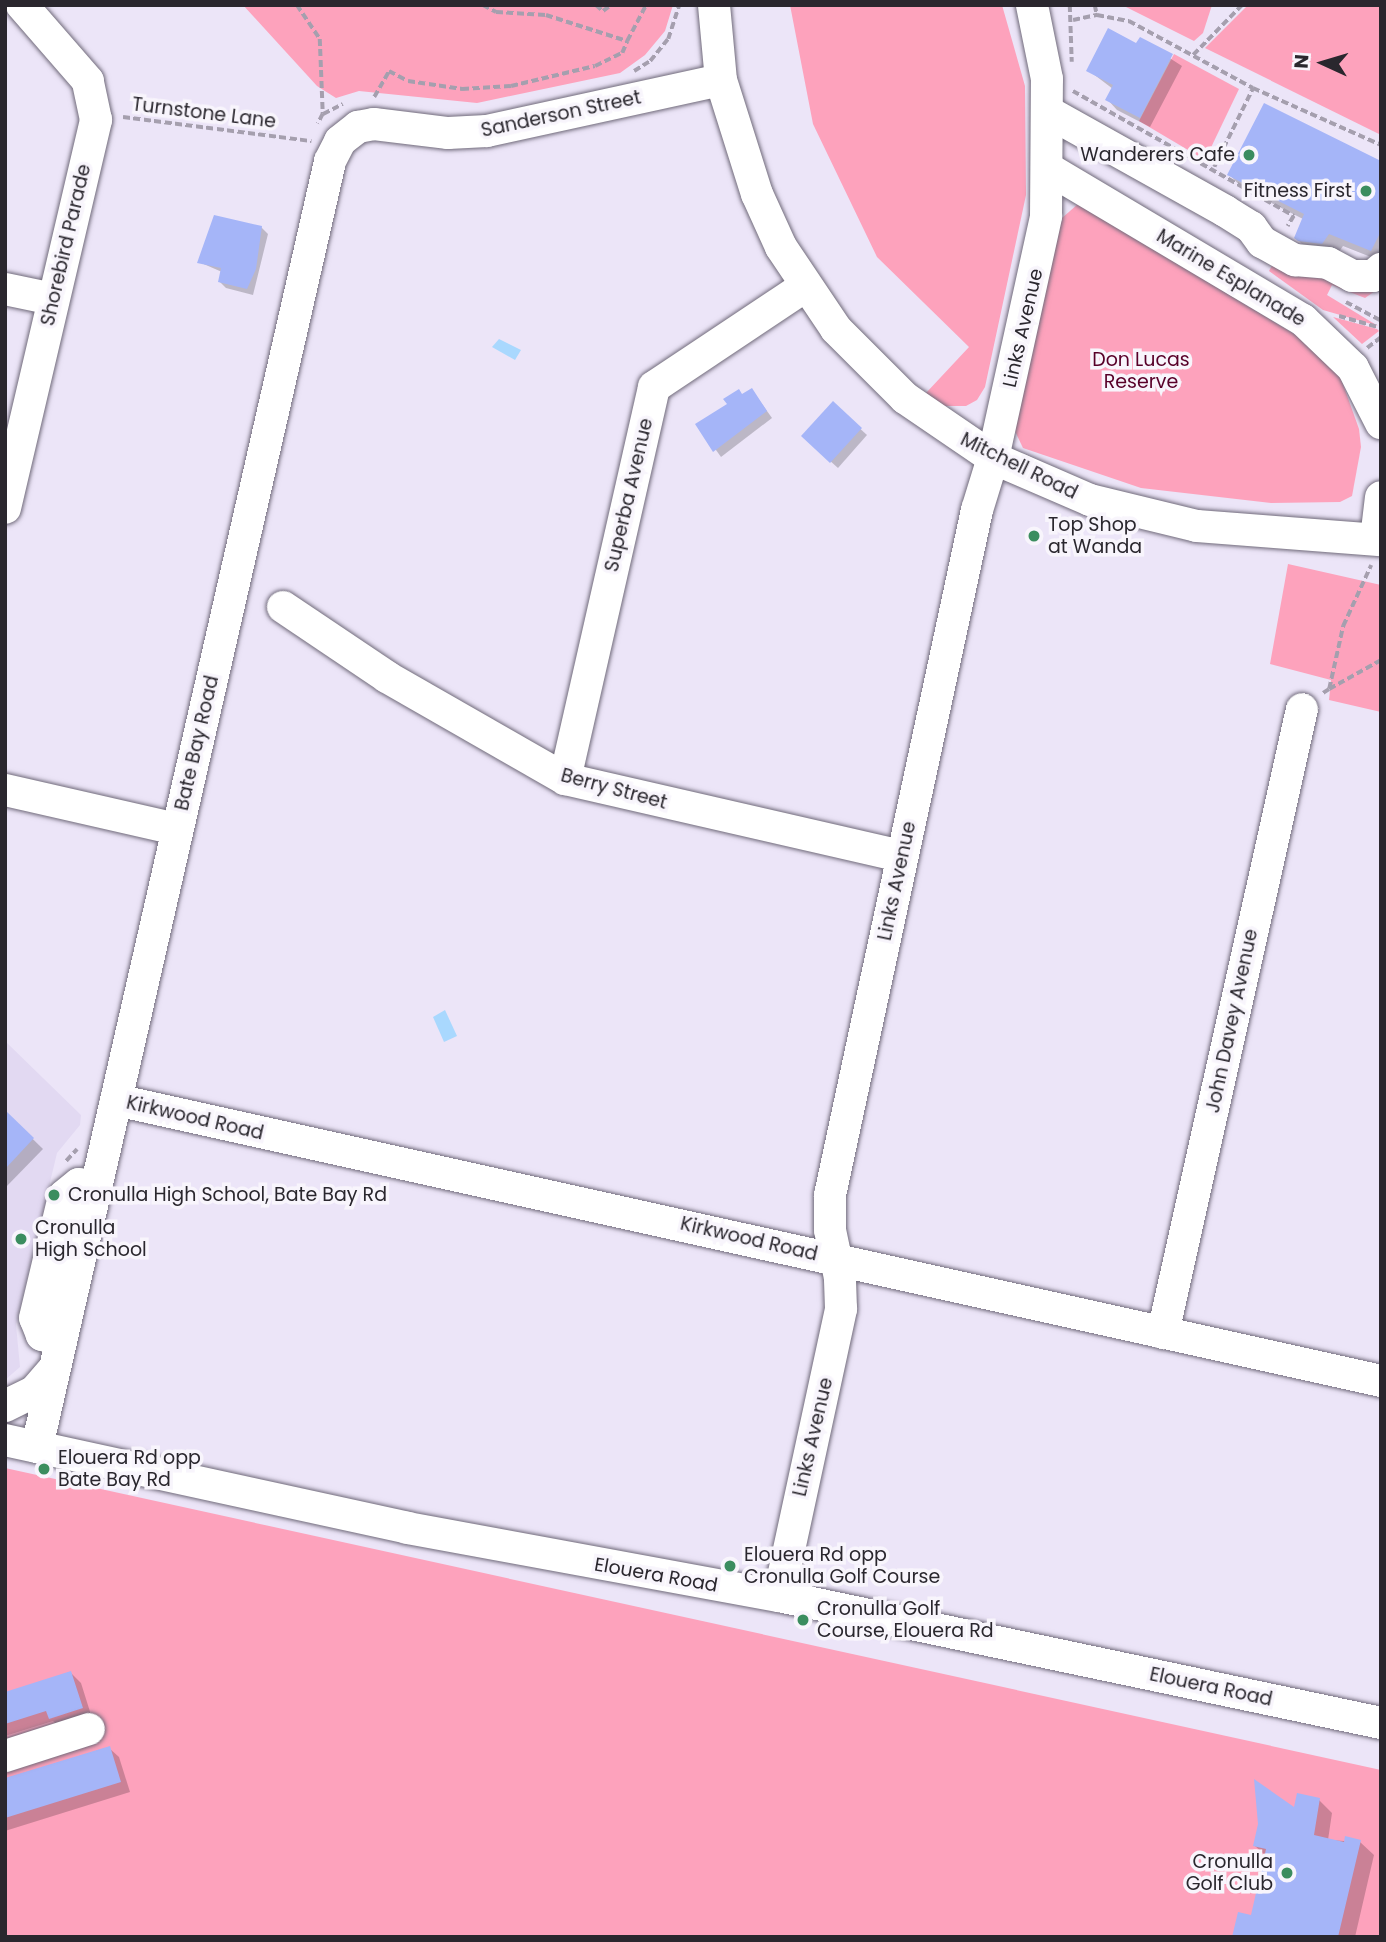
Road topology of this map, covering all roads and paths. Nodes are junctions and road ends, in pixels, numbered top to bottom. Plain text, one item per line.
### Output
1 (22, 5) edge
2 (297, 5) edge
3 (483, 5) edge
4 (596, 5) edge
5 (611, 5) edge
6 (646, 5) edge
7 (679, 5) edge
8 (714, 5) edge
9 (1032, 5) edge
10 (1095, 5) edge
11 (1242, 5) edge
12 (1097, 15) junction
13 (1073, 20) dead end
14 (627, 41) junction
15 (1193, 55) junction
16 (631, 73) dead end
17 (721, 80) junction
18 (1253, 88) junction
19 (374, 97) junction
20 (387, 99) dead end
21 (94, 106) junction
22 (358, 108) junction
23 (1048, 112) junction
24 (311, 141) dead end
25 (1381, 145) edge
26 (1214, 167) dead end
27 (1047, 168) junction
28 (1377, 272) edge
29 (804, 287) junction
30 (5, 289) edge
31 (53, 299) junction
32 (1333, 315) dead end
33 (1381, 328) edge
34 (1381, 337) edge
35 (1360, 354) dead end
36 (1381, 423) edge
37 (993, 458) junction
38 (1381, 497) edge
39 (5, 508) edge
40 (1378, 539) edge
41 (283, 607) dead end
42 (1381, 660) edge
43 (1329, 689) junction
44 (1301, 709) joint
45 (565, 779) junction
46 (5, 790) edge
47 (177, 829) junction
48 (902, 856) junction
49 (116, 1100) junction
50 (84, 1141) dead end
51 (64, 1164) dead end
52 (835, 1258) junction
53 (1163, 1333) junction
54 (58, 1354) junction
55 (1381, 1381) edge
56 (5, 1406) edge
57 (15, 1443) edge
58 (779, 1595) junction
59 (1381, 1723) edge
60 (89, 1729) dead end
61 (5, 1756) edge

1 - 21 street, Shorebird Parade
2 - 22 path
3 - 14 path
4 - 5 path
6 - 14 path
7 - 16 path
8 - 17 street, Mitchell Road
9 - 23 street, Links Avenue
10 - 12 path
11 - 15 path
12 - 13 path
12 - 15 path
14 - 19 path
15 - 18 path
17 - 22 street, Sanderson Street
17 - 29 street, Mitchell Road
18 - 25 path
18 - 26 path
19 - 20 path
19 - 22 path
21 - 24 path, Turnstone Lane
21 - 31 street, Shorebird Parade
22 - 47 street, Bate Bay Road
23 - 27 street, Links Avenue
23 - 28 street
27 - 36 street, Marine Esplanade
27 - 37 street, Links Avenue
29 - 37 street, Mitchell Road
29 - 45 street, Superba Avenue
30 - 31 street
31 - 39 street, Shorebird Parade
32 - 33 path
34 - 35 path
37 - 40 street, Mitchell Road
37 - 48 street, Links Avenue
38 - 40 street
40 - 43 path
41 - 45 street, Berry Street
42 - 43 path
43 - 44 path
44 - 53 street, John Davey Avenue
45 - 48 street, Berry Street
46 - 47 street
47 - 49 street, Bate Bay Road
48 - 52 street, Links Avenue
49 - 52 street, Kirkwood Road
49 - 54 street, Bate Bay Road
50 - 51 path
52 - 53 street, Kirkwood Road
52 - 58 street, Links Avenue
53 - 55 street, Kirkwood Road
54 - 56 street
54 - 57 street, Bate Bay Road
57 - 58 street, Elouera Road
58 - 59 street, Elouera Road
60 - 61 street

